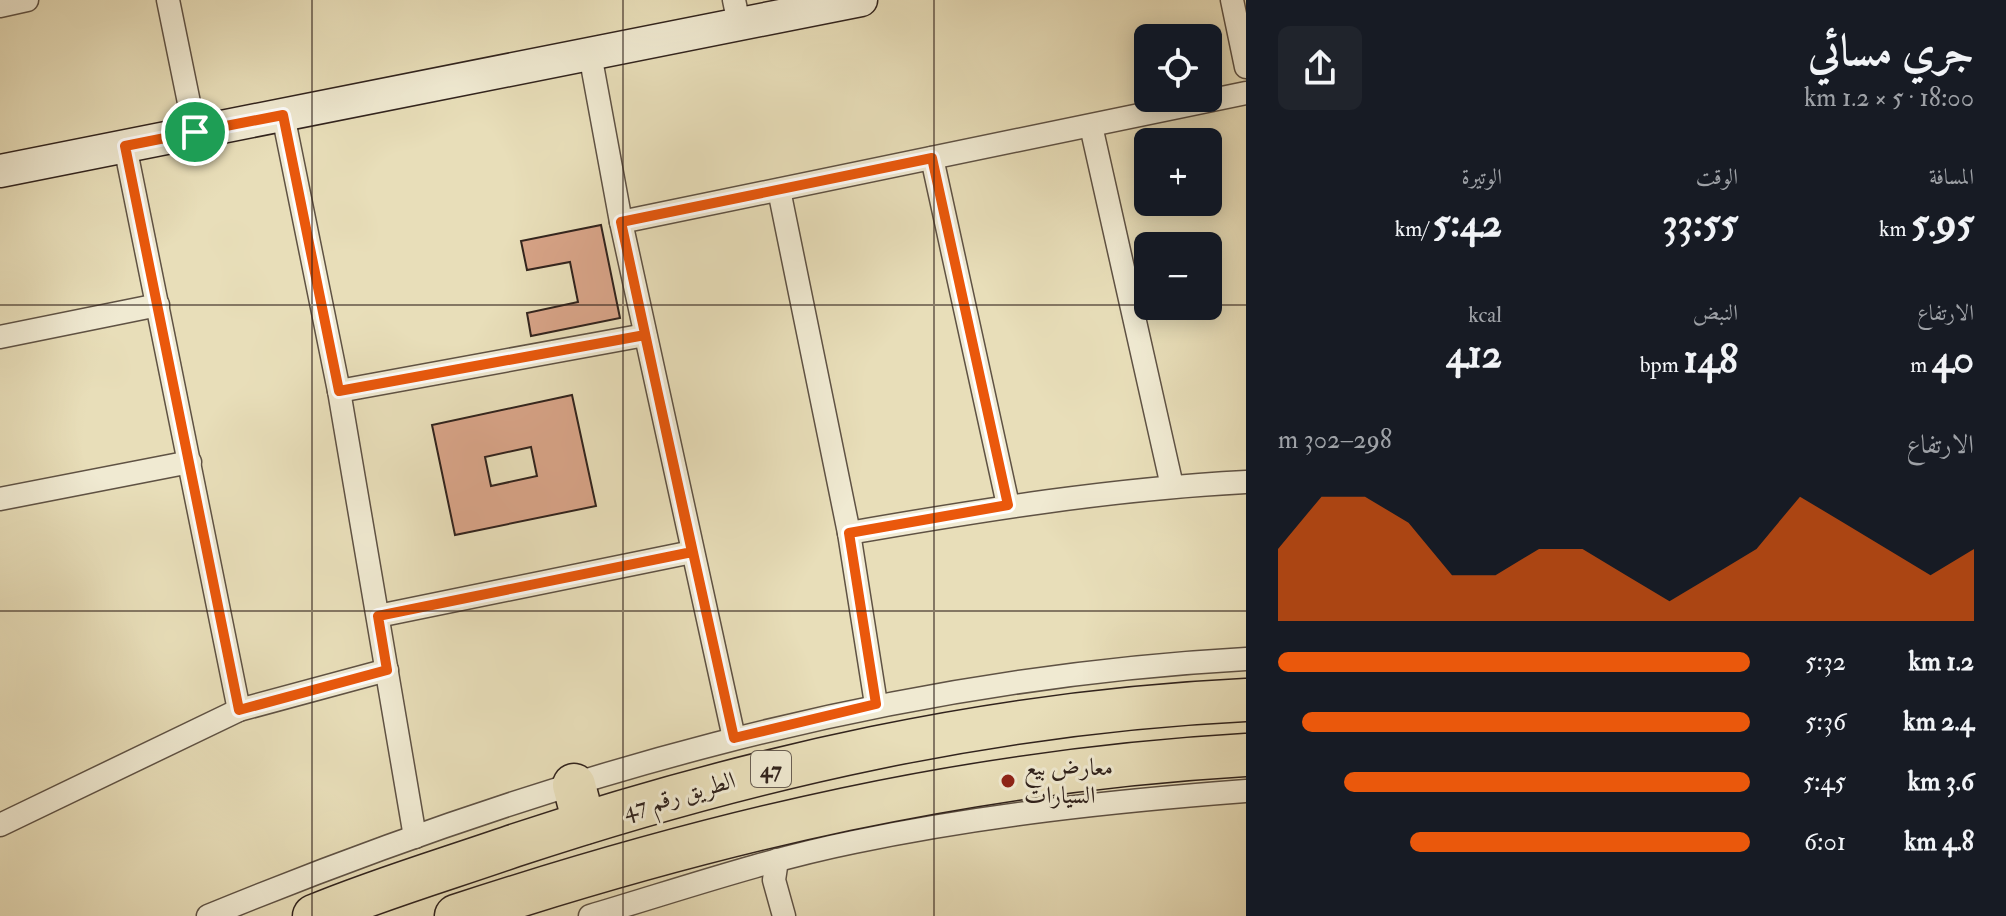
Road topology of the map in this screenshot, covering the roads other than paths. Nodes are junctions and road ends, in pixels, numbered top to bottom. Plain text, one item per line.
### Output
1 (27, 0) edge
2 (168, 0) edge
3 (861, 0) edge
4 (1232, 0) edge
5 (0, 6) edge
6 (736, 12) edge
7 (590, 54) junction
8 (1246, 67) edge
9 (1246, 93) edge
10 (283, 115) junction
11 (1091, 126) junction
12 (195, 132) junction
13 (125, 146) junction
14 (932, 158) junction
15 (0, 171) edge
16 (779, 190) junction
17 (621, 222) junction
18 (158, 305) junction
19 (645, 335) junction
20 (0, 337) edge
21 (339, 391) junction
22 (190, 462) junction
23 (1246, 482) edge
24 (1172, 486) junction
25 (0, 499) edge
26 (1008, 505) junction
27 (849, 533) junction
28 (692, 552) junction
29 (378, 616) junction
30 (1246, 659) edge
31 (387, 670) junction
32 (1246, 700) edge
33 (876, 704) junction
34 (239, 710) junction
35 (734, 738) junction
36 (1246, 755) edge
37 (1246, 791) edge
38 (579, 804) junction
39 (0, 825) edge
40 (415, 837) junction
41 (777, 860) junction
42 (339, 911) edge
43 (208, 916) edge
44 (456, 916) edge
45 (590, 916) edge
46 (784, 916) edge

1 - 5 street
2 - 12 street
3 - 6 street
4 - 8 street
6 - 7 street
7 - 10 street
7 - 17 street
9 - 11 street
10 - 12 street
10 - 21 street
11 - 14 street
11 - 24 street
12 - 13 street
13 - 15 street
13 - 18 street
14 - 16 street
14 - 26 street
16 - 17 street
16 - 27 street
17 - 19 street
18 - 20 street
18 - 22 street
19 - 21 street
19 - 28 street
21 - 29 street
22 - 25 street
22 - 34 street
23 - 24 street
24 - 26 street
26 - 27 street
27 - 33 street
28 - 29 street
28 - 35 street
29 - 31 street
30 - 33 street
31 - 34 street
31 - 40 street
32 - 38 highway, الطريق رقم 47 / 47
33 - 35 street
34 - 39 street
35 - 38 street
36 - 44 highway, الطريق رقم 47 / 47
37 - 41 street
38 - 40 street
38 - 42 highway, الطريق رقم 47 / 47
40 - 43 street
41 - 45 street
41 - 46 street

